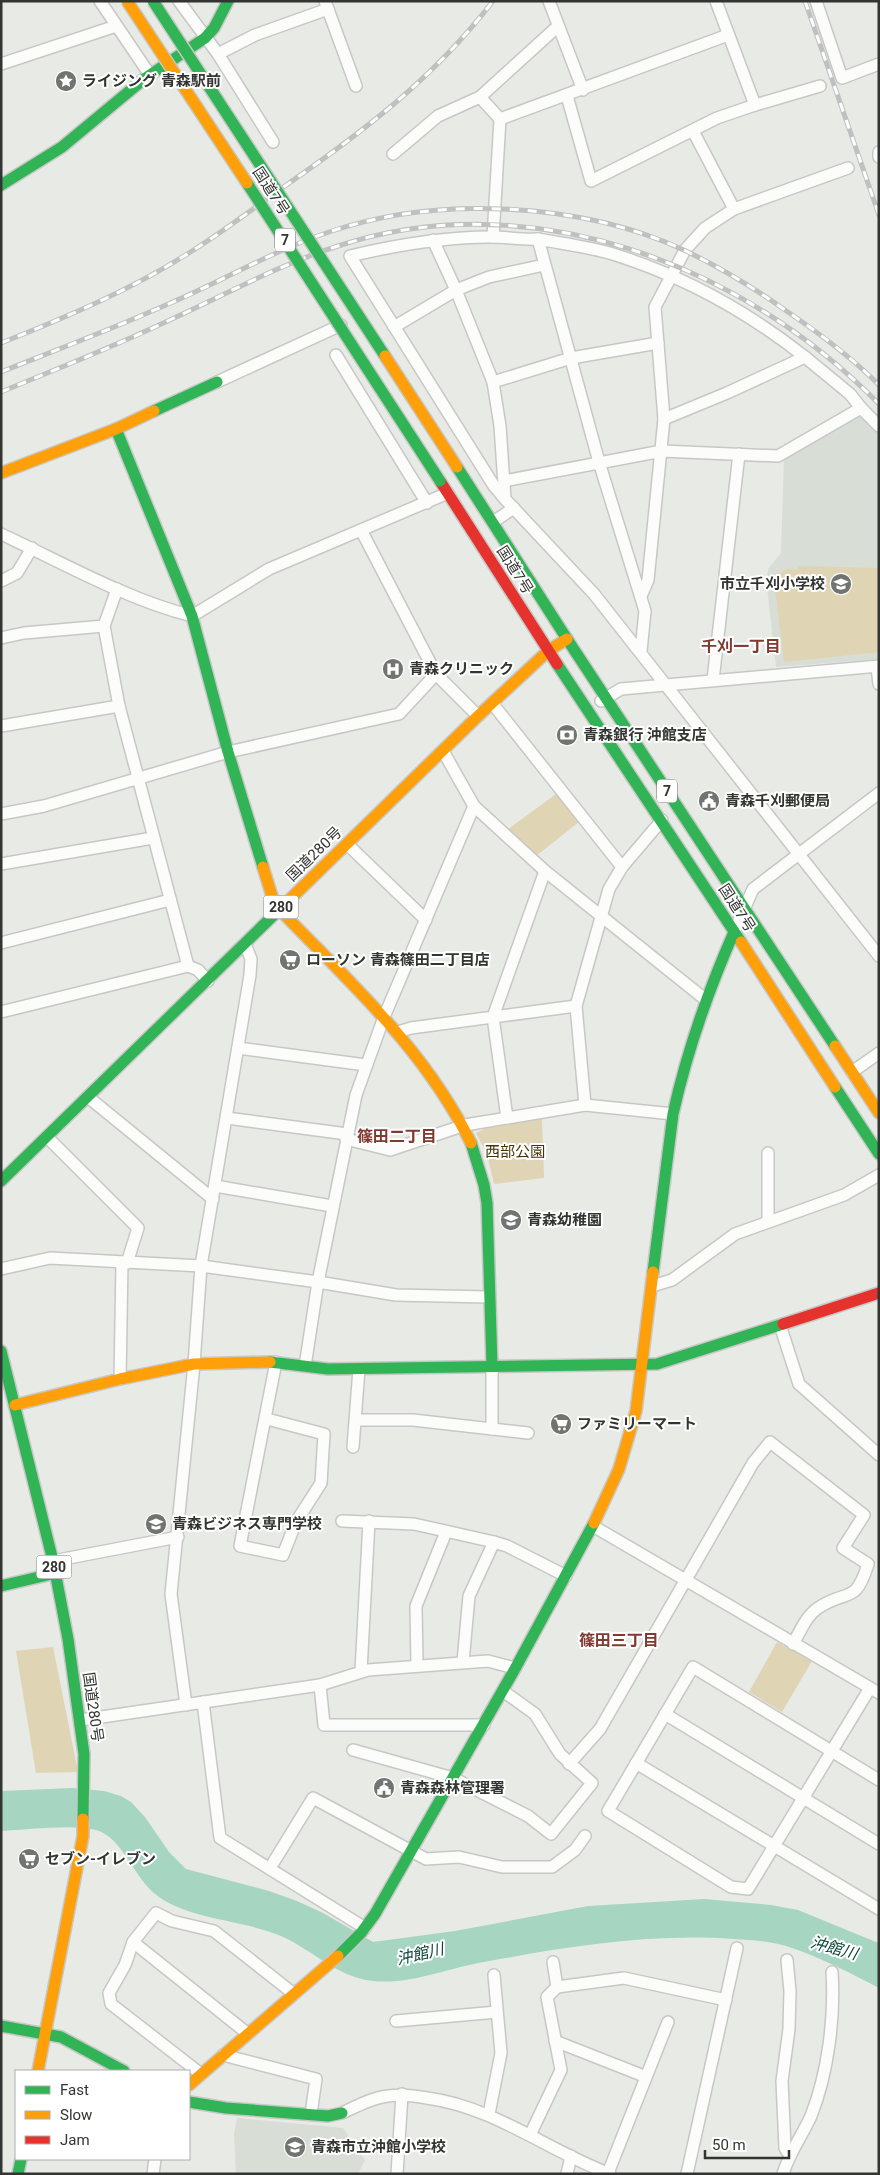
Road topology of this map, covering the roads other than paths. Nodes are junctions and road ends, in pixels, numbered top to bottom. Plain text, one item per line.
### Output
1 (100, 1) edge
2 (127, 1) edge
3 (153, 1) edge
4 (179, 1) edge
5 (228, 1) edge
6 (549, 1) edge
7 (716, 1) edge
8 (816, 1) edge
9 (327, 5) edge
10 (116, 26) junction
11 (557, 27) junction
12 (728, 35) junction
13 (205, 38) junction
14 (218, 54) junction
15 (3, 60) edge
16 (879, 64) edge
17 (150, 75) junction
18 (356, 86) dead end
19 (820, 86) dead end
20 (583, 90) junction
21 (567, 96) junction
22 (480, 97) junction
23 (755, 104) junction
24 (500, 119) junction
25 (694, 130) junction
26 (273, 142) dead end
27 (879, 152) edge
28 (393, 154) dead end
29 (879, 157) edge
30 (848, 168) dead end
31 (1, 185) edge
32 (734, 209) junction
33 (493, 237) junction
34 (538, 239) junction
35 (433, 240) junction
36 (544, 265) junction
37 (672, 277) junction
38 (456, 290) junction
39 (341, 325) junction
40 (394, 327) junction
41 (658, 343) junction
42 (336, 355) dead end
43 (805, 357) junction
44 (571, 358) junction
45 (217, 382) joint
46 (493, 382) junction
47 (861, 408) junction
48 (664, 419) junction
49 (879, 426) edge
50 (116, 429) junction
51 (662, 451) junction
52 (739, 454) junction
53 (599, 462) junction
54 (1, 473) edge
55 (504, 481) junction
56 (448, 493) junction
57 (505, 499) junction
58 (427, 503) junction
59 (514, 508) junction
60 (492, 522) junction
61 (361, 530) junction
62 (4, 538) edge
63 (32, 548) junction
64 (1, 581) edge
65 (117, 589) junction
66 (641, 596) junction
67 (192, 616) junction
68 (104, 626) junction
69 (1, 638) edge
70 (567, 638) junction
71 (548, 651) junction
72 (641, 651) junction
73 (878, 666) edge
74 (436, 674) junction
75 (714, 680) junction
76 (879, 684) edge
77 (664, 685) junction
78 (606, 698) junction
79 (492, 703) junction
80 (119, 706) junction
81 (588, 711) junction
82 (478, 716) junction
83 (1, 726) edge
84 (443, 751) junction
85 (228, 752) junction
86 (137, 778) junction
87 (879, 793) edge
88 (474, 806) junction
89 (1, 814) edge
90 (662, 820) junction
91 (153, 838) junction
92 (347, 844) junction
93 (798, 856) junction
94 (1, 864) edge
95 (622, 867) junction
96 (545, 871) junction
97 (170, 900) junction
98 (745, 907) junction
99 (279, 909) junction
100 (601, 917) junction
101 (426, 920) junction
102 (734, 932) junction
103 (1, 943) edge
104 (245, 944) junction
105 (879, 956) edge
106 (188, 966) junction
107 (208, 981) junction
108 (706, 1000) junction
109 (576, 1006) junction
110 (1, 1012) edge
111 (384, 1017) junction
112 (493, 1017) junction
113 (398, 1032) junction
114 (238, 1048) junction
115 (879, 1053) edge
116 (366, 1065) junction
117 (852, 1072) junction
118 (88, 1097) junction
119 (585, 1105) junction
120 (879, 1113) edge
121 (672, 1114) junction
122 (227, 1118) junction
123 (507, 1118) junction
124 (465, 1125) junction
125 (347, 1136) junction
126 (47, 1137) junction
127 (768, 1152) dead end
128 (879, 1154) edge
129 (879, 1175) edge
130 (1, 1181) edge
131 (215, 1186) junction
132 (213, 1199) junction
133 (332, 1206) junction
134 (768, 1222) junction
135 (124, 1263) junction
136 (201, 1266) junction
137 (1, 1269) edge
138 (318, 1282) junction
139 (652, 1286) junction
140 (879, 1293) edge
141 (489, 1297) junction
142 (780, 1325) junction
143 (1, 1350) edge
144 (276, 1362) junction
145 (194, 1364) junction
146 (641, 1365) junction
147 (305, 1366) junction
148 (492, 1366) junction
149 (359, 1369) junction
150 (120, 1379) junction
151 (15, 1405) junction
152 (267, 1419) junction
153 (356, 1420) junction
154 (492, 1429) junction
155 (528, 1433) dead end
156 (353, 1447) dead end
157 (879, 1455) edge
158 (342, 1521) dead end
159 (368, 1521) junction
160 (593, 1526) junction
161 (446, 1532) junction
162 (178, 1537) junction
163 (494, 1542) junction
164 (54, 1567) junction
165 (566, 1576) junction
166 (686, 1580) junction
167 (1, 1586) edge
168 (793, 1644) junction
169 (463, 1662) junction
170 (417, 1666) junction
171 (515, 1668) junction
172 (362, 1671) junction
173 (320, 1685) junction
174 (503, 1691) junction
175 (874, 1691) edge
176 (203, 1702) junction
177 (186, 1705) junction
178 (665, 1714) junction
179 (81, 1720) junction
180 (484, 1725) junction
181 (354, 1750) dead end
182 (833, 1751) junction
183 (636, 1763) junction
184 (569, 1764) junction
185 (453, 1778) junction
186 (879, 1780) edge
187 (803, 1798) junction
188 (585, 1836) dead end
189 (774, 1844) junction
190 (879, 1844) edge
191 (411, 1851) junction
192 (270, 1868) junction
193 (879, 1910) edge
194 (363, 1931) junction
195 (133, 1942) junction
196 (737, 1948) dead end
197 (786, 1960) dead end
198 (553, 1962) dead end
199 (832, 1972) dead end
200 (494, 1975) dead end
201 (556, 1987) junction
202 (294, 1994) junction
203 (726, 2000) junction
204 (497, 2012) junction
205 (396, 2021) dead end
206 (668, 2022) dead end
207 (1, 2026) edge
208 (45, 2032) junction
209 (247, 2033) junction
210 (555, 2041) junction
211 (223, 2055) junction
212 (38, 2070) edge
213 (122, 2070) edge
214 (201, 2074) junction
215 (644, 2076) junction
216 (190, 2084) edge
217 (402, 2094) junction
218 (190, 2102) edge
219 (311, 2114) junction
220 (342, 2114) joint
221 (488, 2114) junction
222 (530, 2135) junction
223 (789, 2154) junction
224 (571, 2156) junction
225 (21, 2160) edge
226 (155, 2160) edge
227 (609, 2173) edge
228 (18, 2174) edge
229 (153, 2174) edge
230 (397, 2174) edge
231 (567, 2174) edge
232 (687, 2174) edge
233 (783, 2174) edge

1 - 10 street
2 - 39 main road, 国道7号 / 7, bridge
3 - 60 main road, 国道7号 / 7, bridge
4 - 13 street
5 - 13 main road
6 - 11 street
7 - 12 street
8 - 16 street
9 - 14 street
9 - 18 street
10 - 15 street
10 - 17 street
11 - 20 street
11 - 22 street
12 - 20 street
12 - 23 street
13 - 14 street
13 - 17 main road
14 - 26 street
17 - 31 main road
19 - 23 street
20 - 21 street
21 - 24 street
21 - 25 street
22 - 24 street
22 - 28 street
23 - 25 street
24 - 33 street
25 - 32 street
27 - 29 street
30 - 32 street
32 - 37 street
33 - 34 street
33 - 35 street
34 - 36 street
34 - 37 street
35 - 38 street
35 - 40 street
36 - 38 street
36 - 44 street
37 - 41 street
37 - 43 street
38 - 40 street
38 - 46 street
39 - 45 street
39 - 56 main road, 国道7号 / 7, bridge
40 - 57 street
41 - 44 street
41 - 48 street
42 - 58 street
43 - 47 street
43 - 48 street
44 - 46 street
44 - 53 street
45 - 50 main road
46 - 55 street
47 - 49 street
47 - 52 street
48 - 51 street
50 - 54 main road
50 - 67 main road
51 - 52 street
51 - 53 street
51 - 66 street
52 - 75 street
53 - 55 street
53 - 66 street
55 - 57 street
56 - 58 street
56 - 71 main road, 国道7号 / 7
57 - 59 street
58 - 61 street
59 - 60 street
59 - 72 street
60 - 70 main road, 国道7号 / 7
61 - 67 street
61 - 74 street
62 - 63 street
63 - 64 street
63 - 65 street
65 - 67 street
65 - 68 street
66 - 72 street
67 - 85 main road
68 - 69 street
68 - 80 street
70 - 71 main road, 国道280号 / 280
70 - 78 main road, 国道7号 / 7
71 - 79 main road, 国道280号 / 280
71 - 81 main road, 国道7号 / 7
72 - 77 street
73 - 75 street
73 - 76 street
74 - 82 street
74 - 85 street
75 - 77 street
77 - 78 street
77 - 93 street
78 - 81 street
78 - 98 main road, 国道7号 / 7
79 - 82 main road, 国道280号 / 280
79 - 95 street
80 - 83 street
80 - 86 street
81 - 90 main road, 国道7号 / 7
82 - 84 main road, 国道280号 / 280
84 - 88 street
84 - 92 main road, 国道280号 / 280
85 - 86 street
85 - 99 main road
86 - 89 street
86 - 91 street
87 - 93 street
88 - 96 street
88 - 101 street
90 - 95 street
90 - 102 main road, 国道7号 / 7
91 - 94 street
91 - 97 street
92 - 99 main road, 国道280号 / 280
92 - 101 street
93 - 98 street
93 - 105 street
95 - 100 street
96 - 100 street
96 - 112 street
97 - 103 street
97 - 106 street
98 - 102 street
98 - 117 main road, 国道7号 / 7
99 - 104 main road, 国道280号 / 280
99 - 111 main road
100 - 108 street
100 - 109 street
101 - 111 street
102 - 108 main road
102 - 128 main road, 国道7号 / 7
104 - 107 main road, 国道280号 / 280
104 - 114 street
106 - 107 street
106 - 110 street
107 - 118 main road, 国道280号 / 280
108 - 121 main road
109 - 112 street
109 - 119 street
111 - 113 main road
111 - 116 street
112 - 113 street
112 - 123 street
113 - 124 main road
114 - 116 street
114 - 122 street
115 - 117 street
116 - 125 street
117 - 120 main road, 国道7号 / 7
118 - 126 main road, 国道280号 / 280
118 - 132 street
119 - 121 street
119 - 123 street
121 - 139 main road
122 - 125 street
122 - 131 street
123 - 124 street
124 - 125 street
124 - 141 main road
125 - 133 street
126 - 130 main road, 国道280号 / 280
126 - 135 street
127 - 134 street
129 - 134 street
131 - 132 street
131 - 133 street
132 - 136 street
133 - 138 street
134 - 139 street
135 - 136 street
135 - 137 street
135 - 150 street
136 - 138 street
136 - 145 street
138 - 141 street
138 - 147 street
139 - 146 main road
140 - 142 main road
141 - 148 main road
142 - 146 main road
142 - 157 street
143 - 151 main road, 国道280号 / 280
144 - 145 main road
144 - 147 main road
144 - 152 street
145 - 150 main road
145 - 162 street
146 - 148 main road
146 - 160 main road
147 - 149 main road
148 - 149 main road
148 - 154 street
149 - 153 street
150 - 151 main road
151 - 164 main road, 国道280号 / 280
152 - 152 street
153 - 154 street
153 - 156 street
154 - 155 street
158 - 159 street
159 - 161 street
159 - 172 street
160 - 165 main road
160 - 166 street
161 - 163 street
161 - 170 street
162 - 164 street
162 - 177 street
163 - 165 street
163 - 169 street
164 - 167 main road
164 - 179 main road, 国道280号 / 280
165 - 171 main road
166 - 168 street
166 - 168 street
166 - 184 street
168 - 175 street
169 - 170 street
169 - 171 street
170 - 172 street
171 - 174 main road
172 - 173 street
173 - 176 street
173 - 180 street
174 - 180 main road
174 - 184 street
175 - 182 street
176 - 177 street
176 - 192 street
177 - 179 street
178 - 182 street
178 - 183 street
178 - 187 street
179 - 208 main road, 国道280号 / 280
180 - 185 main road
181 - 185 street
182 - 186 street
182 - 187 street
183 - 189 street
183 - 189 street
184 - 185 street
185 - 191 main road
187 - 189 street
187 - 190 street
188 - 191 street
189 - 193 street
191 - 192 street
191 - 194 main road
192 - 194 street
194 - 202 main road
195 - 202 street
195 - 209 street
195 - 214 street
196 - 203 street
197 - 223 street
198 - 201 street
199 - 223 street
200 - 204 street
201 - 203 street
201 - 210 street
202 - 209 main road
203 - 232 street
204 - 205 street
204 - 221 street
206 - 215 street
207 - 208 main road
208 - 212 main road, 国道280号 / 280
208 - 213 main road
209 - 211 main road
210 - 215 street
210 - 222 street
211 - 214 main road
211 - 219 street
214 - 216 main road
215 - 227 street
217 - 220 street
217 - 221 street
217 - 230 street
218 - 219 main road
219 - 220 main road
221 - 222 street
222 - 224 street
223 - 233 street
224 - 227 street
224 - 231 street
225 - 228 main road
226 - 229 street

